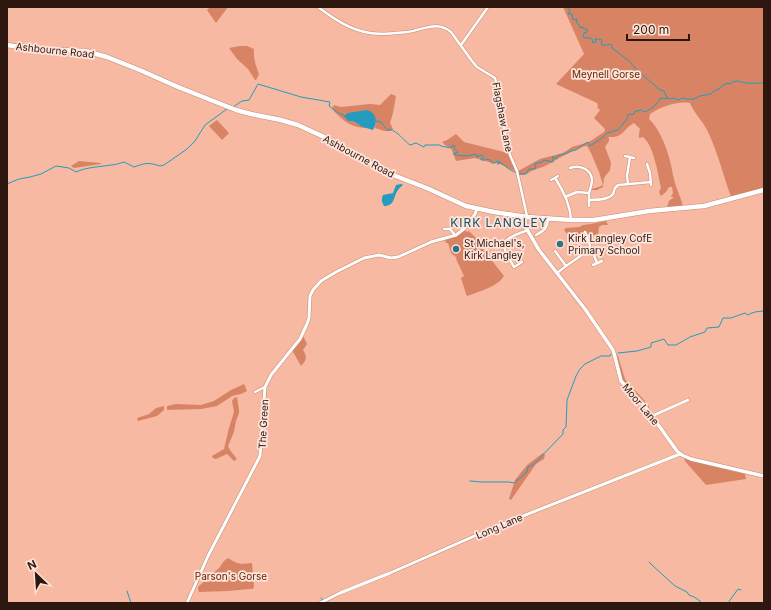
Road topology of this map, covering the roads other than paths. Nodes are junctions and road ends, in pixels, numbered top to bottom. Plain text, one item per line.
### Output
1 (318, 7) edge
2 (488, 7) edge
3 (7, 45) edge
4 (461, 45) junction
5 (625, 156) dead end
6 (653, 166) dead end
7 (570, 168) dead end
8 (558, 176) dead end
9 (555, 178) junction
10 (551, 180) dead end
11 (587, 183) dead end
12 (591, 184) junction
13 (628, 184) junction
14 (764, 190) edge
15 (589, 193) junction
16 (565, 197) junction
17 (589, 200) junction
18 (589, 206) dead end
19 (478, 209) junction
20 (526, 217) junction
21 (548, 218) junction
22 (571, 220) junction
23 (444, 229) dead end
24 (528, 230) junction
25 (585, 232) dead end
26 (455, 235) junction
27 (536, 235) dead end
28 (591, 236) dead end
29 (587, 237) junction
30 (589, 250) junction
31 (555, 251) dead end
32 (602, 261) dead end
33 (522, 262) dead end
34 (597, 263) junction
35 (593, 265) dead end
36 (566, 266) junction
37 (557, 273) junction
38 (265, 387) junction
39 (255, 392) dead end
40 (688, 400) dead end
41 (652, 416) junction
42 (680, 454) junction
43 (764, 476) edge
44 (187, 603) edge
45 (320, 603) edge

1 - 4 street, Flagshaw Lane
2 - 4 street
3 - 19 highway, Ashbourne Road
4 - 20 street, Flagshaw Lane
5 - 13 street
6 - 13 street
7 - 12 street
8 - 9 street
9 - 10 street
9 - 16 street
11 - 12 street
12 - 15 street
13 - 17 street
14 - 22 highway, Ashbourne Road
15 - 16 street
15 - 17 street
16 - 22 street
17 - 18 street
19 - 20 highway, Ashbourne Road
19 - 26 street
20 - 21 highway, Ashbourne Road
20 - 24 main road, Moor Lane
21 - 22 highway, Ashbourne Road
21 - 27 street
23 - 26 street
24 - 33 street
24 - 37 main road, Moor Lane
25 - 29 street
26 - 38 street, The Green
28 - 29 street
29 - 30 street
30 - 34 street
30 - 36 street
31 - 36 street
32 - 34 street
34 - 35 street
36 - 37 street
37 - 41 main road, Moor Lane
38 - 39 street
38 - 44 street, The Green
40 - 41 street
41 - 42 main road, Moor Lane
42 - 43 main road
42 - 45 street, Long Lane

